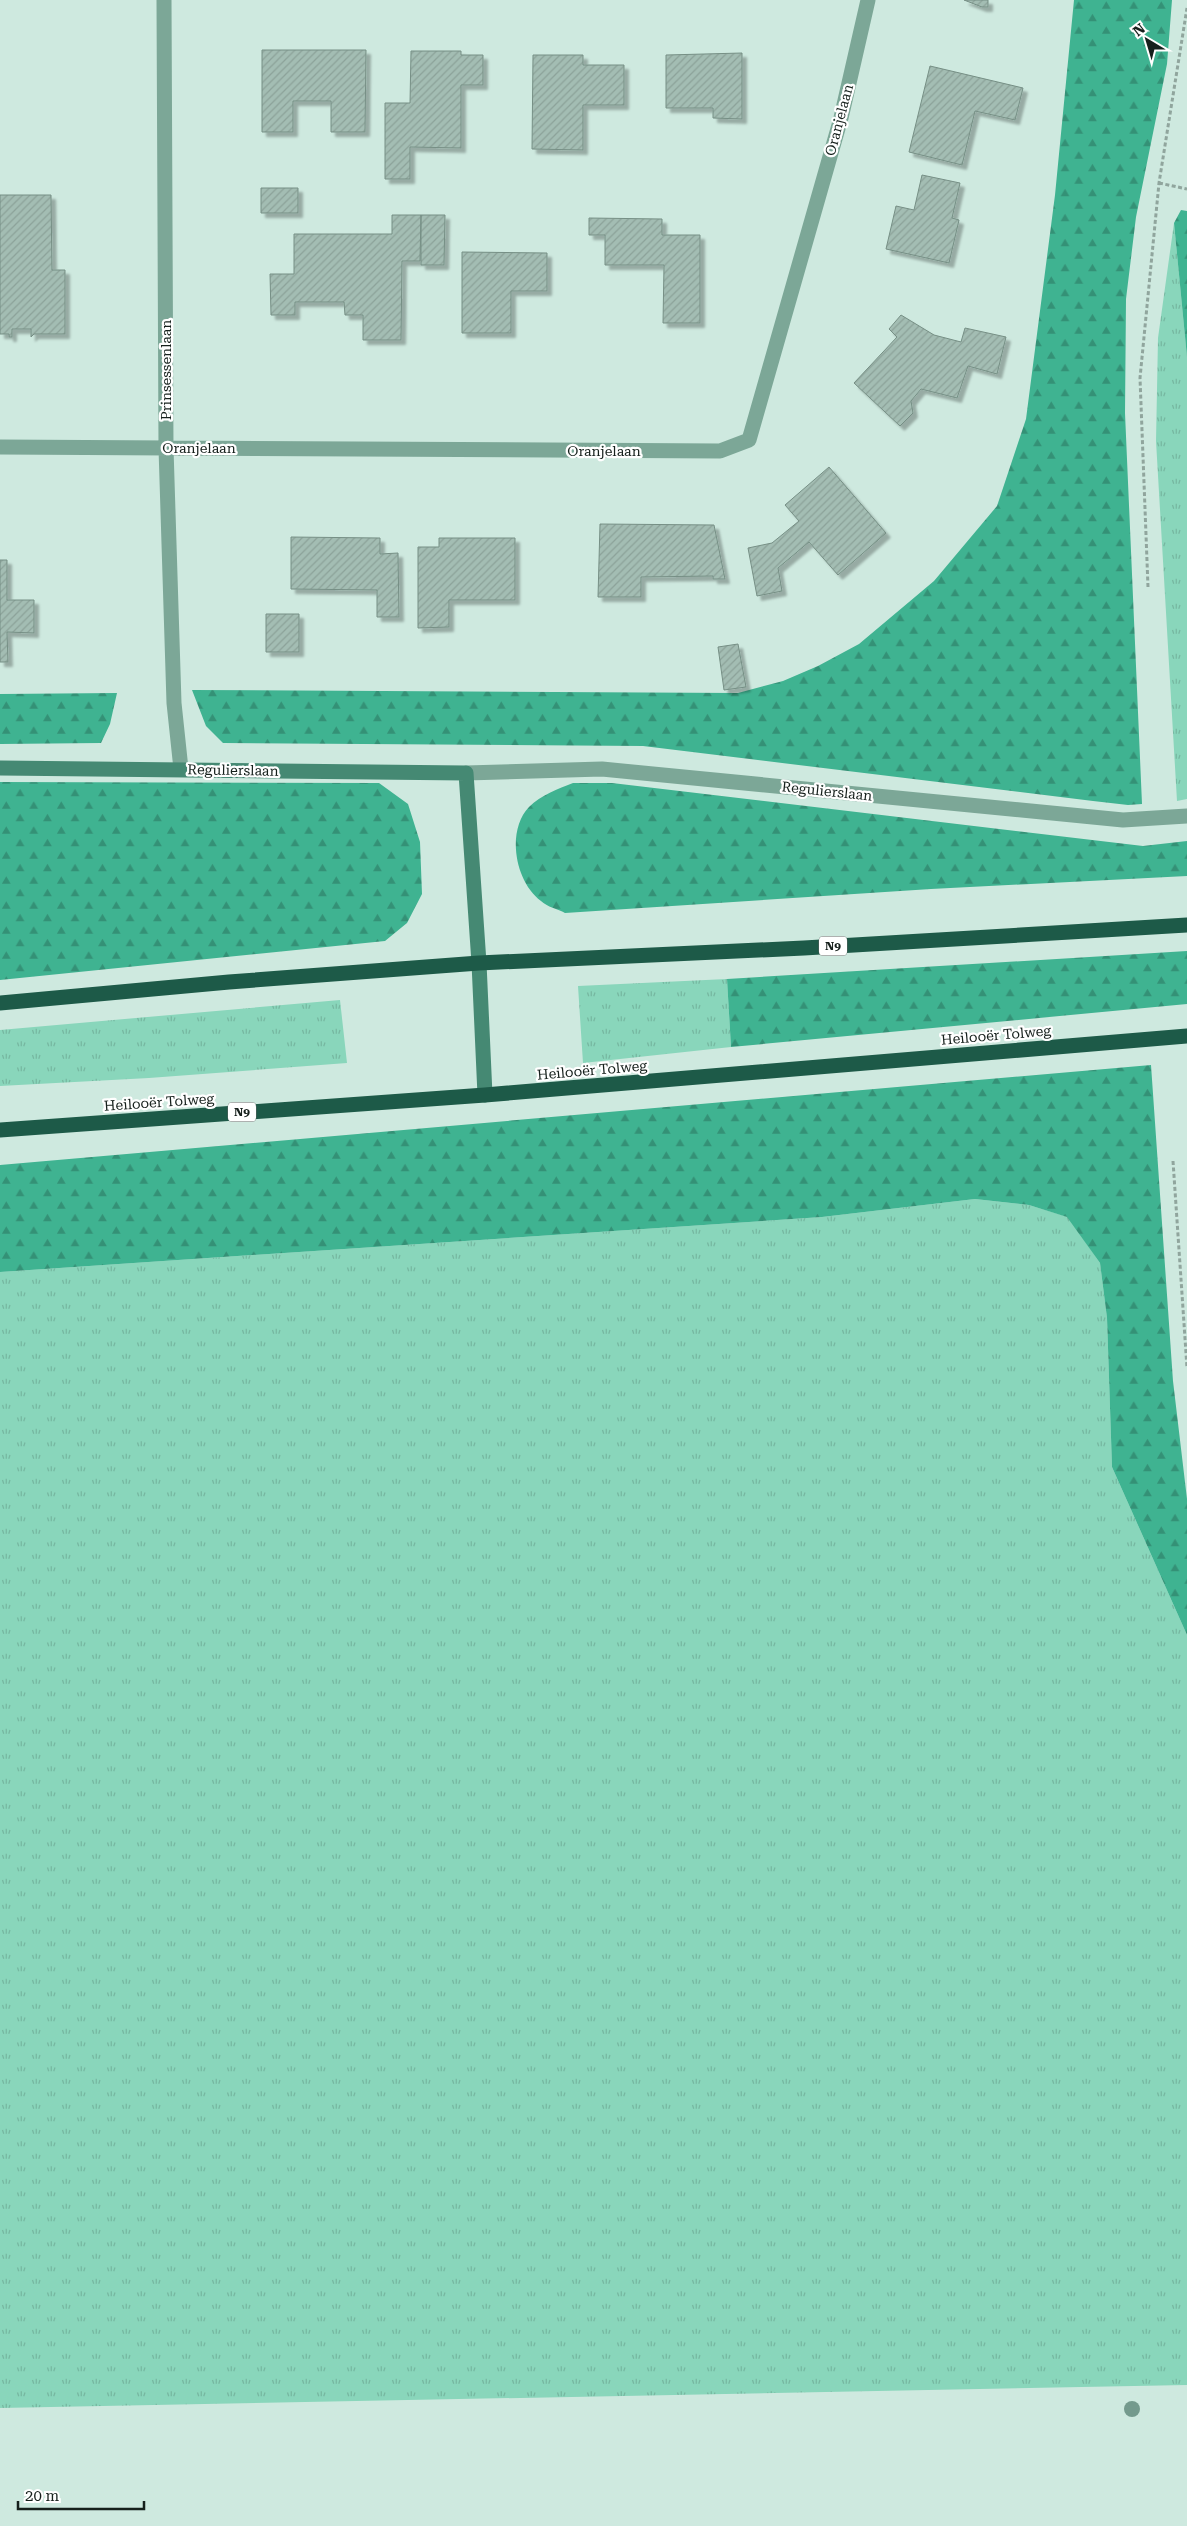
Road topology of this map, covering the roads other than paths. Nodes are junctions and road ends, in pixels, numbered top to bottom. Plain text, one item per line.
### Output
1 (164, 0) edge
2 (868, 0) edge
3 (0, 447) edge
4 (166, 448) junction
5 (0, 768) edge
6 (180, 769) junction
7 (466, 773) junction
8 (1187, 816) edge
9 (1187, 926) edge
10 (479, 963) junction
11 (0, 1003) edge
12 (1187, 1036) edge
13 (485, 1095) junction
14 (0, 1130) edge

1 - 4 street, Prinsessenlaan
2 - 4 street, Oranjelaan
3 - 4 street, Oranjelaan
4 - 6 street, Prinsessenlaan
5 - 6 street, Regulierslaan
6 - 7 street, Regulierslaan
7 - 8 street, Regulierslaan
7 - 10 street
9 - 10 highway, N9
10 - 11 highway, N9
10 - 13 street
12 - 13 highway, Heilooër Tolweg / N9
13 - 14 highway, Heilooër Tolweg / N9

